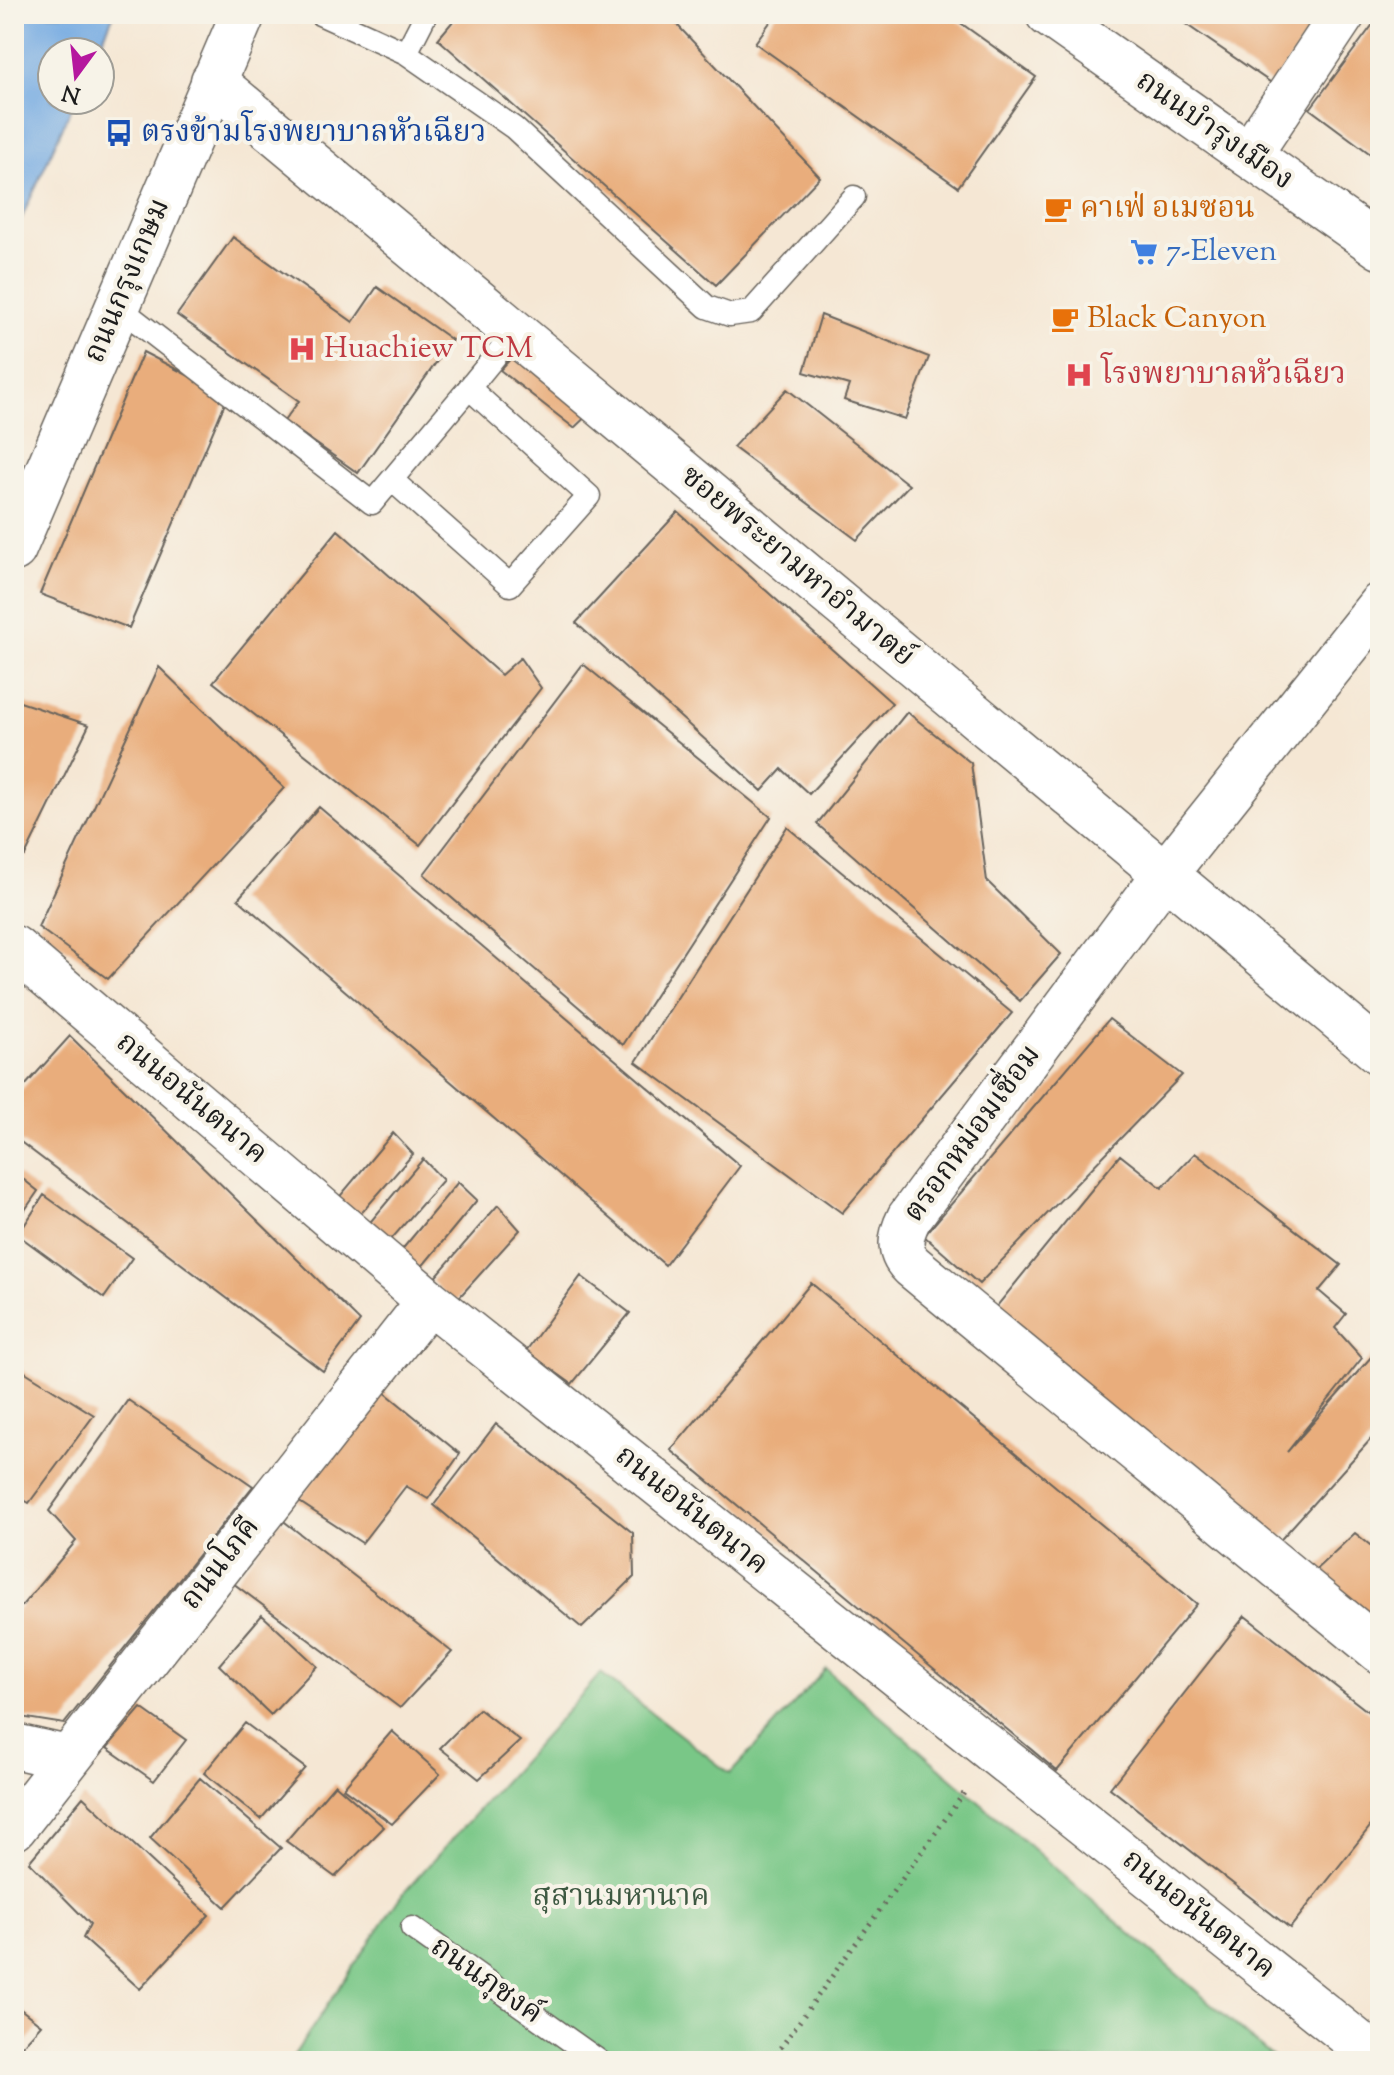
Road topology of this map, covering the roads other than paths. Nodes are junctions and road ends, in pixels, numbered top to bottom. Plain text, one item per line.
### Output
1 (243, 14) edge
2 (320, 14) edge
3 (426, 14) edge
4 (1048, 14) edge
5 (1343, 14) edge
6 (406, 53) junction
7 (213, 81) junction
8 (1249, 155) junction
9 (854, 197) dead end
10 (1380, 247) edge
11 (117, 306) junction
12 (515, 332) junction
13 (469, 388) junction
14 (392, 480) junction
15 (14, 549) edge
16 (1380, 605) edge
17 (1165, 874) junction
18 (14, 948) edge
19 (1380, 1053) edge
20 (429, 1301) junction
21 (1380, 1651) edge
22 (14, 1746) edge
23 (67, 1758) junction
24 (14, 1828) edge
25 (412, 1928) dead end
26 (1380, 2060) edge
27 (599, 2061) edge

1 - 7 street, ถนนกรุงเกษม
2 - 6 lane
3 - 6 lane
4 - 8 street, ถนนบำรุงเมือง
5 - 8 street
6 - 9 lane
7 - 11 street, ถนนกรุงเกษม
7 - 12 street, ซอยพระยามหาอำมาตย์
8 - 10 street, ถนนบำรุงเมือง
11 - 14 lane
11 - 15 street, ถนนกรุงเกษม
12 - 13 lane
12 - 17 street, ซอยพระยามหาอำมาตย์
13 - 14 lane
13 - 14 lane
16 - 17 street, ตรอกหม่อมเชื่อม
17 - 19 street, ซอยพระยามหาอำมาตย์
17 - 21 street, ตรอกหม่อมเชื่อม
18 - 20 street, ถนนอนันตนาค
20 - 23 street, ถนนโภคี
20 - 26 street, ถนนอนันตนาค
22 - 23 street
23 - 24 street, ถนนโภคี
25 - 27 lane, ถนนภุชงค์

